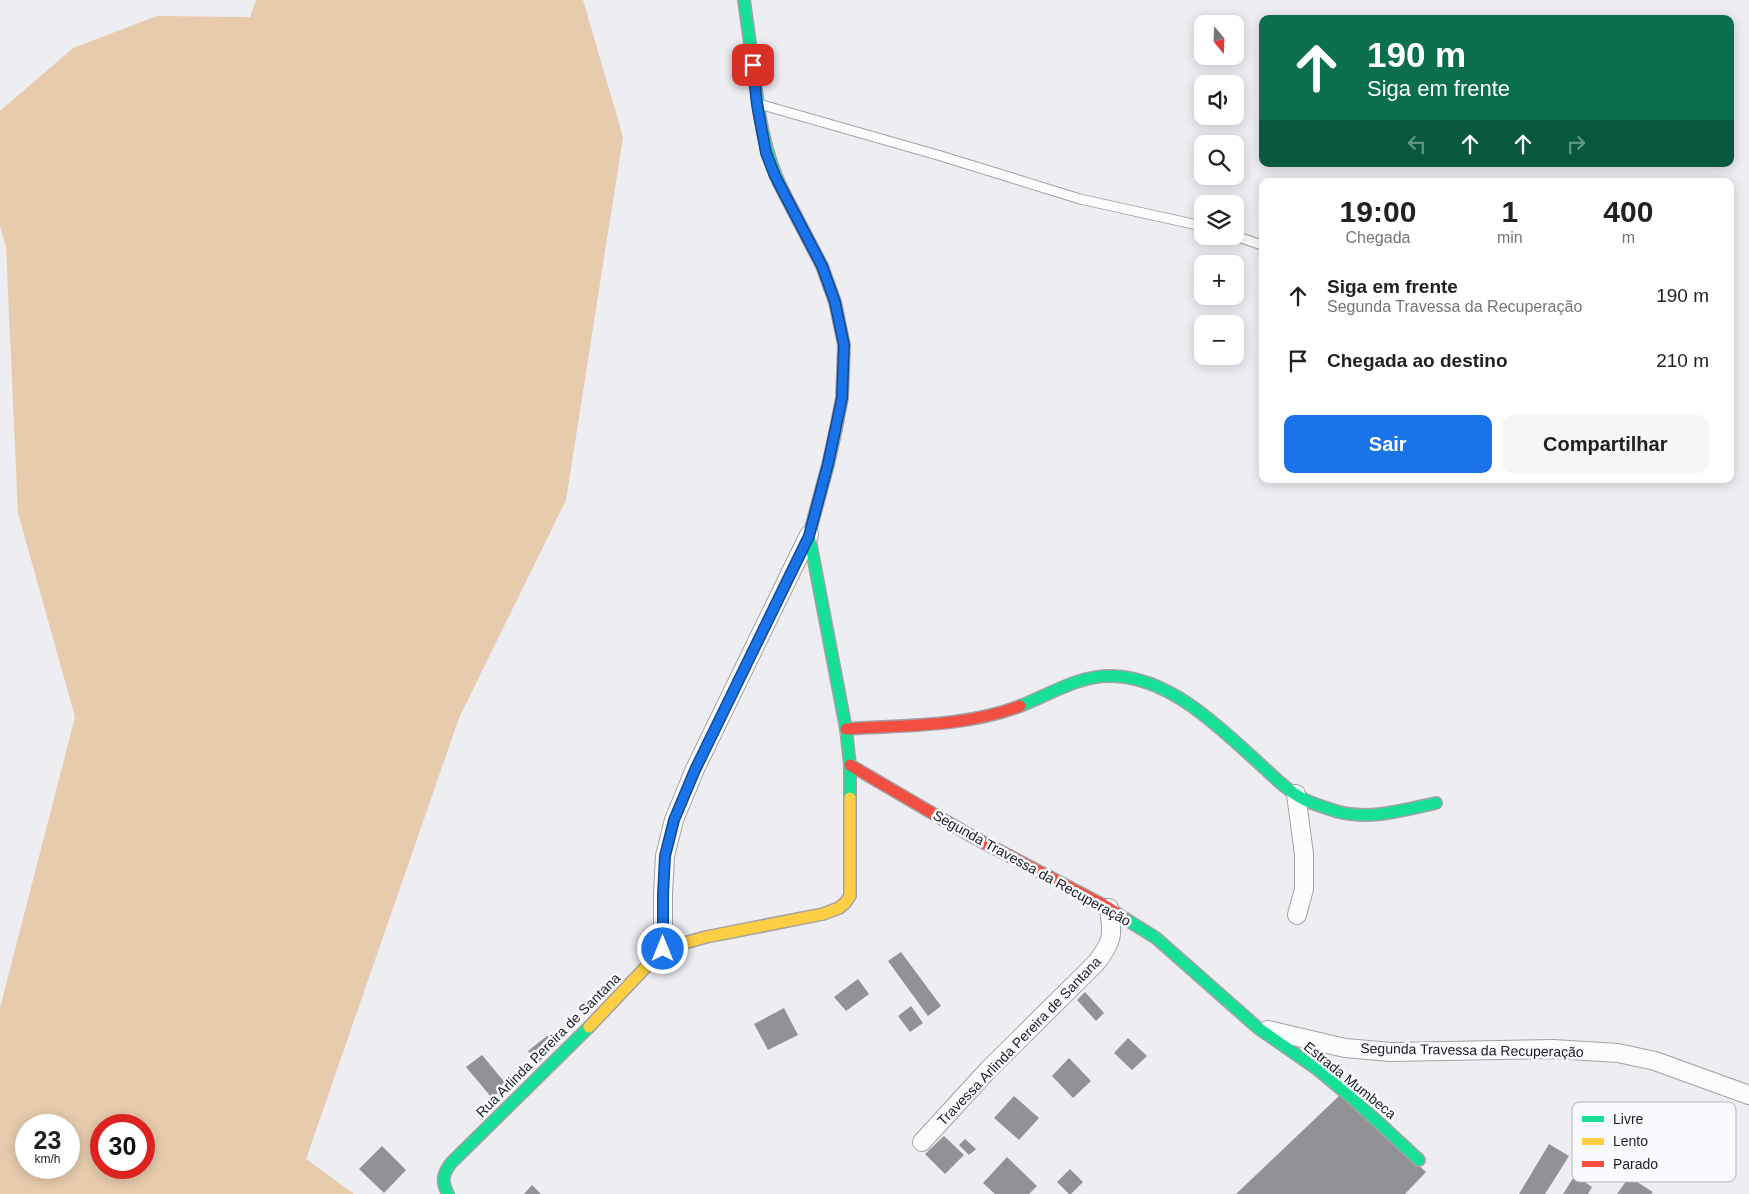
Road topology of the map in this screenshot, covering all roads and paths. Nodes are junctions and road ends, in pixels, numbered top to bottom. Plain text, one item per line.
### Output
1 (744, 0) edge
2 (757, 104) junction
3 (1194, 224) edge
4 (1244, 239) edge
5 (1259, 244) edge
6 (809, 536) junction
7 (846, 729) junction
8 (850, 765) junction
9 (1296, 794) junction
10 (1436, 802) dead end
11 (1109, 908) junction
12 (1297, 915) dead end
13 (663, 949) junction
14 (1258, 1028) junction
15 (1749, 1095) edge
16 (922, 1142) dead end
17 (1419, 1160) dead end
18 (448, 1194) edge

1 - 2 street
2 - 3 lane
2 - 6 street
4 - 5 lane
6 - 7 street
6 - 13 street
7 - 8 street
7 - 9 street
8 - 11 street, Segunda Travessa da Recuperação
8 - 13 street
9 - 10 street
9 - 12 street
11 - 14 street, Segunda Travessa da Recuperação
11 - 16 street, Travessa Arlinda Pereira de Santana
13 - 18 street, Rua Arlinda Pereira de Santana
14 - 15 street, Segunda Travessa da Recuperação
14 - 17 street, Estrada Mumbeca

